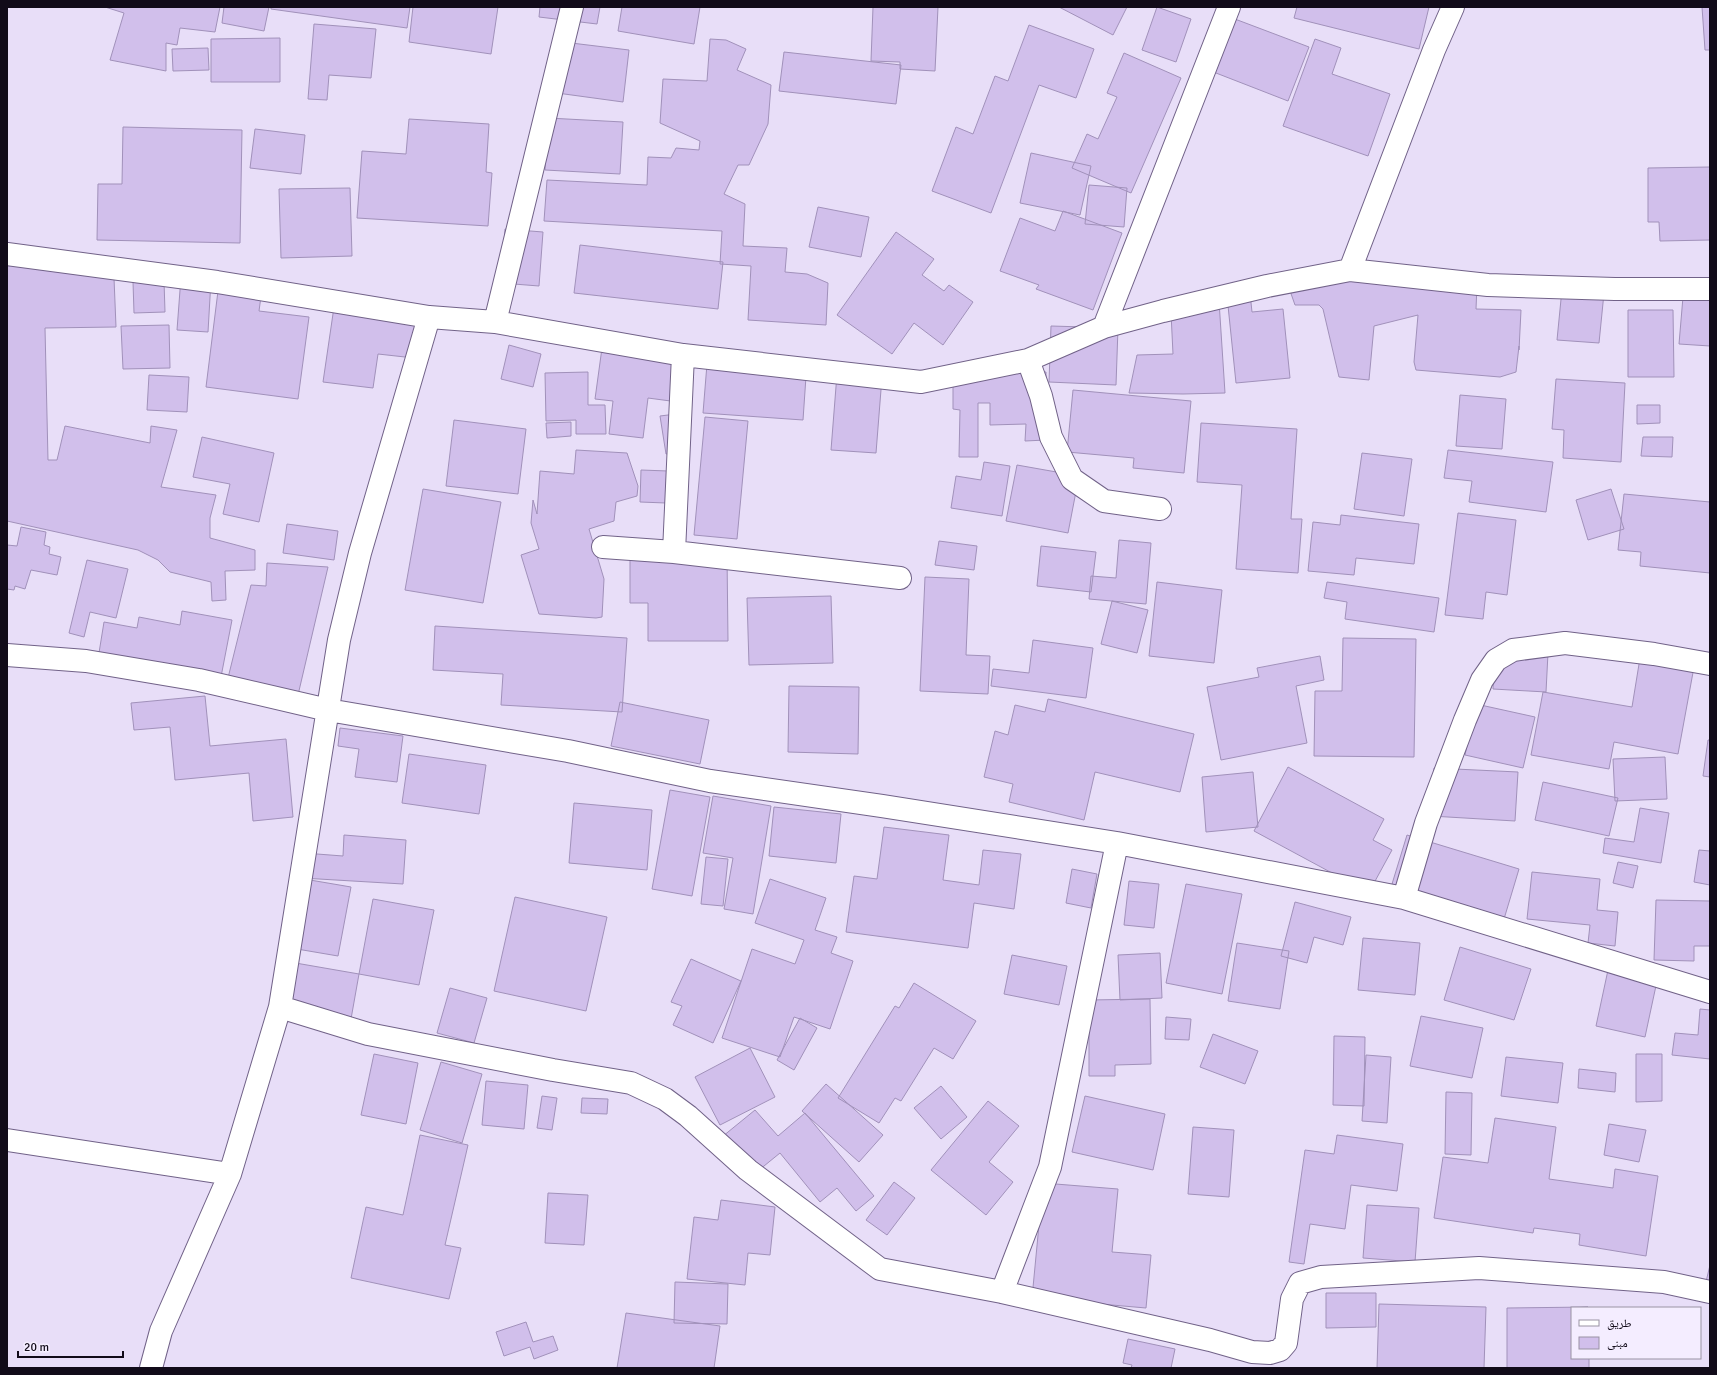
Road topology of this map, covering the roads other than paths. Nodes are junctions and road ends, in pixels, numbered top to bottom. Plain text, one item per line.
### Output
1 (572, 7) edge
2 (1230, 7) edge
3 (1453, 7) edge
4 (7, 254) edge
5 (1350, 270) junction
6 (1710, 289) edge
7 (429, 317) junction
8 (495, 322) junction
9 (1104, 327) junction
10 (683, 355) junction
11 (1028, 360) junction
12 (1160, 509) dead end
13 (603, 547) dead end
14 (674, 552) junction
15 (900, 578) dead end
16 (7, 655) edge
17 (1710, 664) edge
18 (328, 710) junction
19 (1117, 844) junction
20 (1404, 898) junction
21 (1710, 992) edge
22 (280, 1008) junction
23 (7, 1140) edge
24 (230, 1174) junction
25 (1002, 1292) junction
26 (1710, 1292) edge
27 (151, 1368) edge

1 - 8 street
2 - 9 street
3 - 5 street
4 - 7 street
5 - 6 street
5 - 9 street
7 - 8 street
7 - 18 street
8 - 10 street
9 - 11 street
10 - 11 street
10 - 14 street
11 - 12 street
13 - 14 street
14 - 15 street
16 - 18 street
17 - 20 street
18 - 19 street
18 - 22 street
19 - 20 street
19 - 25 street
20 - 21 street
22 - 24 street
22 - 25 street
23 - 24 street
24 - 27 street
25 - 26 street

